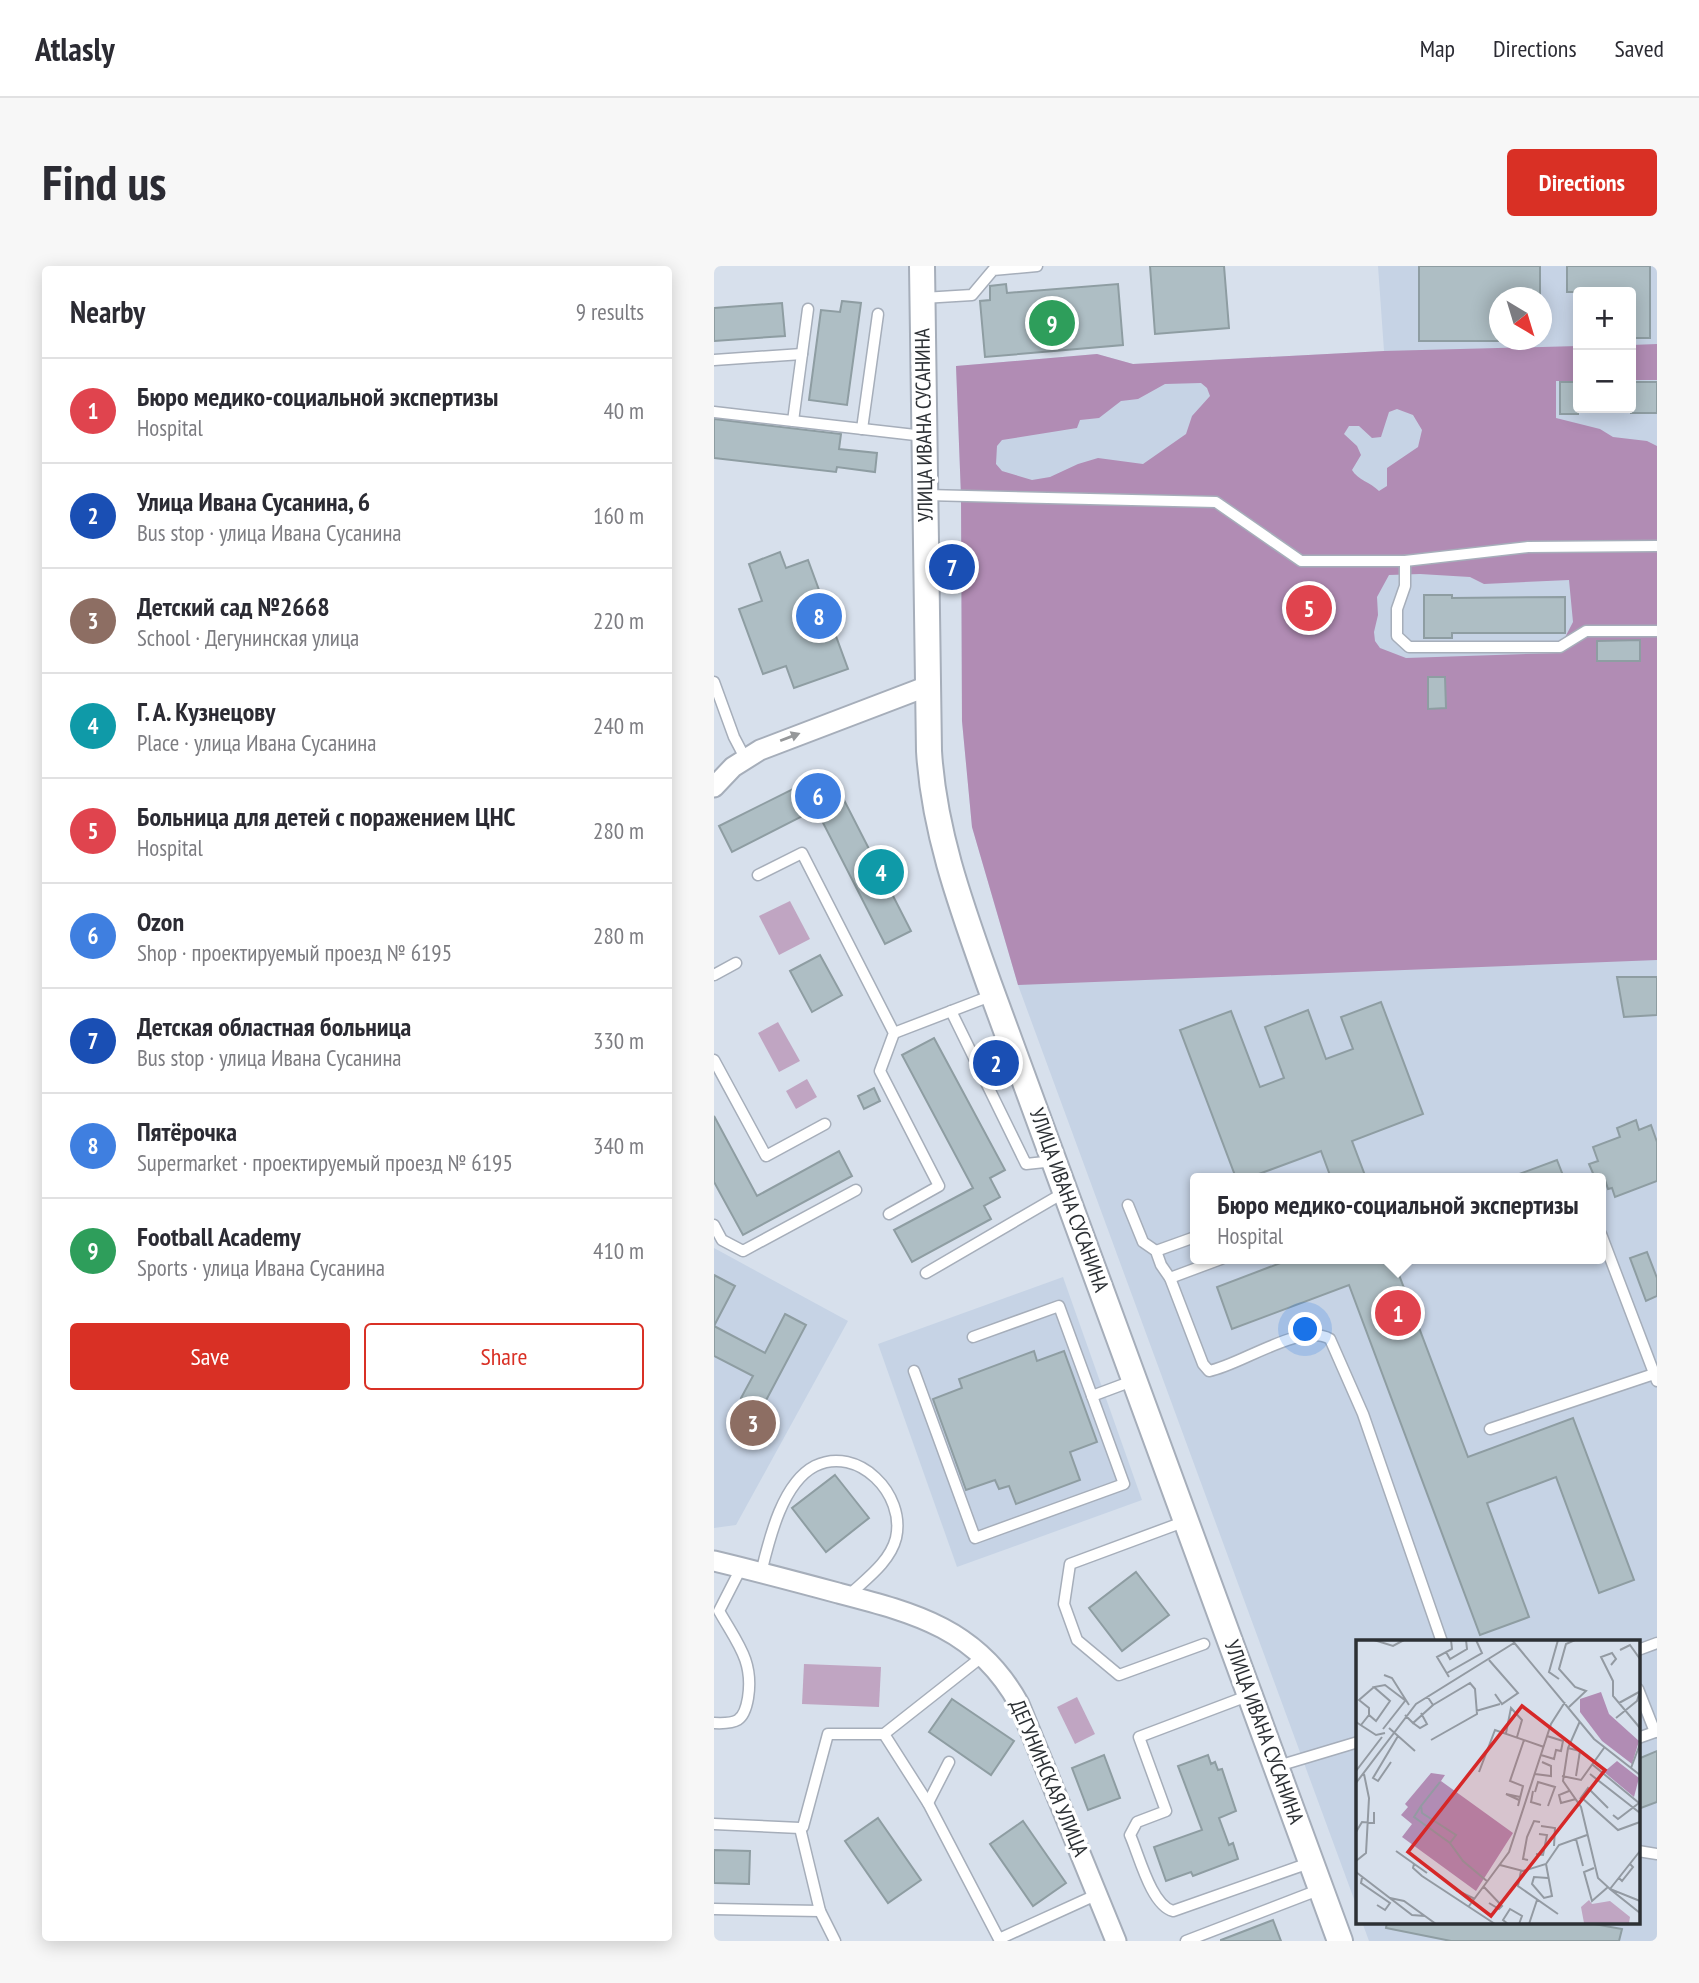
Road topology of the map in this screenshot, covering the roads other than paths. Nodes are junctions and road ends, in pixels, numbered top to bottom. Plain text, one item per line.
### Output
1 (922, 266) edge
2 (1037, 266) edge
3 (922, 299) junction
4 (808, 309) dead end
5 (878, 314) dead end
6 (802, 354) junction
7 (714, 360) edge
8 (714, 412) edge
9 (793, 421) junction
10 (862, 429) junction
11 (924, 437) junction
12 (925, 495) junction
13 (1657, 546) edge
14 (1405, 561) junction
15 (1657, 631) edge
16 (714, 682) edge
17 (928, 686) junction
18 (745, 758) junction
19 (714, 787) edge
20 (758, 875) dead end
21 (736, 963) dead end
22 (714, 975) edge
23 (993, 994) junction
24 (951, 1011) junction
25 (894, 1033) junction
26 (714, 1060) edge
27 (718, 1077) edge
28 (825, 1124) dead end
29 (1054, 1161) junction
30 (856, 1190) dead end
31 (1066, 1192) junction
32 (1128, 1205) dead end
33 (889, 1214) dead end
34 (714, 1225) edge
35 (1190, 1239) edge
36 (1606, 1247) edge
37 (1156, 1251) junction
38 (1208, 1264) edge
39 (926, 1273) dead end
40 (1170, 1278) junction
41 (973, 1337) dead end
42 (914, 1371) dead end
43 (1656, 1378) edge
44 (1135, 1380) junction
45 (1092, 1396) junction
46 (1490, 1429) dead end
47 (1187, 1521) junction
48 (714, 1561) edge
49 (741, 1568) junction
50 (761, 1573) junction
51 (849, 1596) junction
52 (717, 1611) edge
53 (1441, 1640) edge
54 (1657, 1643) edge
55 (1204, 1644) dead end
56 (1640, 1649) edge
57 (983, 1656) junction
58 (1640, 1694) edge
59 (1251, 1695) junction
60 (714, 1723) edge
61 (1656, 1732) edge
62 (884, 1734) junction
63 (1356, 1743) edge
64 (949, 1762) dead end
65 (1277, 1767) junction
66 (928, 1803) junction
67 (714, 1824) edge
68 (800, 1828) junction
69 (1312, 1862) junction
70 (1321, 1889) junction
71 (1098, 1894) junction
72 (714, 1909) edge
73 (820, 1912) junction
74 (835, 1941) edge
75 (1116, 1941) edge
76 (1186, 1941) edge
77 (1340, 1941) edge

1 - 3 street, УЛИЦА ИВАНА СУСАНИНА
2 - 3 lane
3 - 11 street, УЛИЦА ИВАНА СУСАНИНА
4 - 6 lane
5 - 10 lane
6 - 7 lane
6 - 9 lane
8 - 9 lane
9 - 10 lane
10 - 11 lane
11 - 12 street, УЛИЦА ИВАНА СУСАНИНА
12 - 14 lane
12 - 17 street, УЛИЦА ИВАНА СУСАНИНА
13 - 14 lane
14 - 15 lane
16 - 18 lane
18 -> 17 street
17 - 23 street, УЛИЦА ИВАНА СУСАНИНА
18 - 19 street
20 - 25 lane
21 - 22 lane
23 - 24 lane
23 - 29 street, УЛИЦА ИВАНА СУСАНИНА
24 - 25 lane
24 - 29 lane
25 - 33 lane
26 - 27 lane
27 - 28 lane
29 - 31 street, УЛИЦА ИВАНА СУСАНИНА
30 - 34 lane
31 - 39 lane
31 - 44 street, УЛИЦА ИВАНА СУСАНИНА
32 - 37 lane
35 - 37 lane
36 - 43 lane
37 - 40 lane
38 - 40 lane
40 - 53 lane
41 - 45 lane
42 - 45 lane
43 - 46 lane
44 - 45 lane
44 - 47 street, УЛИЦА ИВАНА СУСАНИНА
47 - 55 lane
47 - 59 street, УЛИЦА ИВАНА СУСАНИНА
48 - 49 street, ДЕГУНИНСКАЯ УЛИЦА
49 - 50 street, ДЕГУНИНСКАЯ УЛИЦА
49 - 52 lane
50 - 51 street, ДЕГУНИНСКАЯ УЛИЦА
50 - 51 lane
51 - 57 street, ДЕГУНИНСКАЯ УЛИЦА
52 - 60 lane
54 - 56 lane
57 - 62 lane
57 - 71 street, ДЕГУНИНСКАЯ УЛИЦА
58 - 61 lane
59 - 65 street, УЛИЦА ИВАНА СУСАНИНА
59 - 69 lane
62 - 66 lane
62 - 68 lane
63 - 65 lane
64 - 66 lane
65 - 69 street, УЛИЦА ИВАНА СУСАНИНА
66 - 71 lane
67 - 68 lane
68 - 73 lane
69 - 70 street, УЛИЦА ИВАНА СУСАНИНА
70 - 76 lane
70 - 77 street, УЛИЦА ИВАНА СУСАНИНА
71 - 75 street, ДЕГУНИНСКАЯ УЛИЦА
72 - 73 lane
73 - 74 lane

